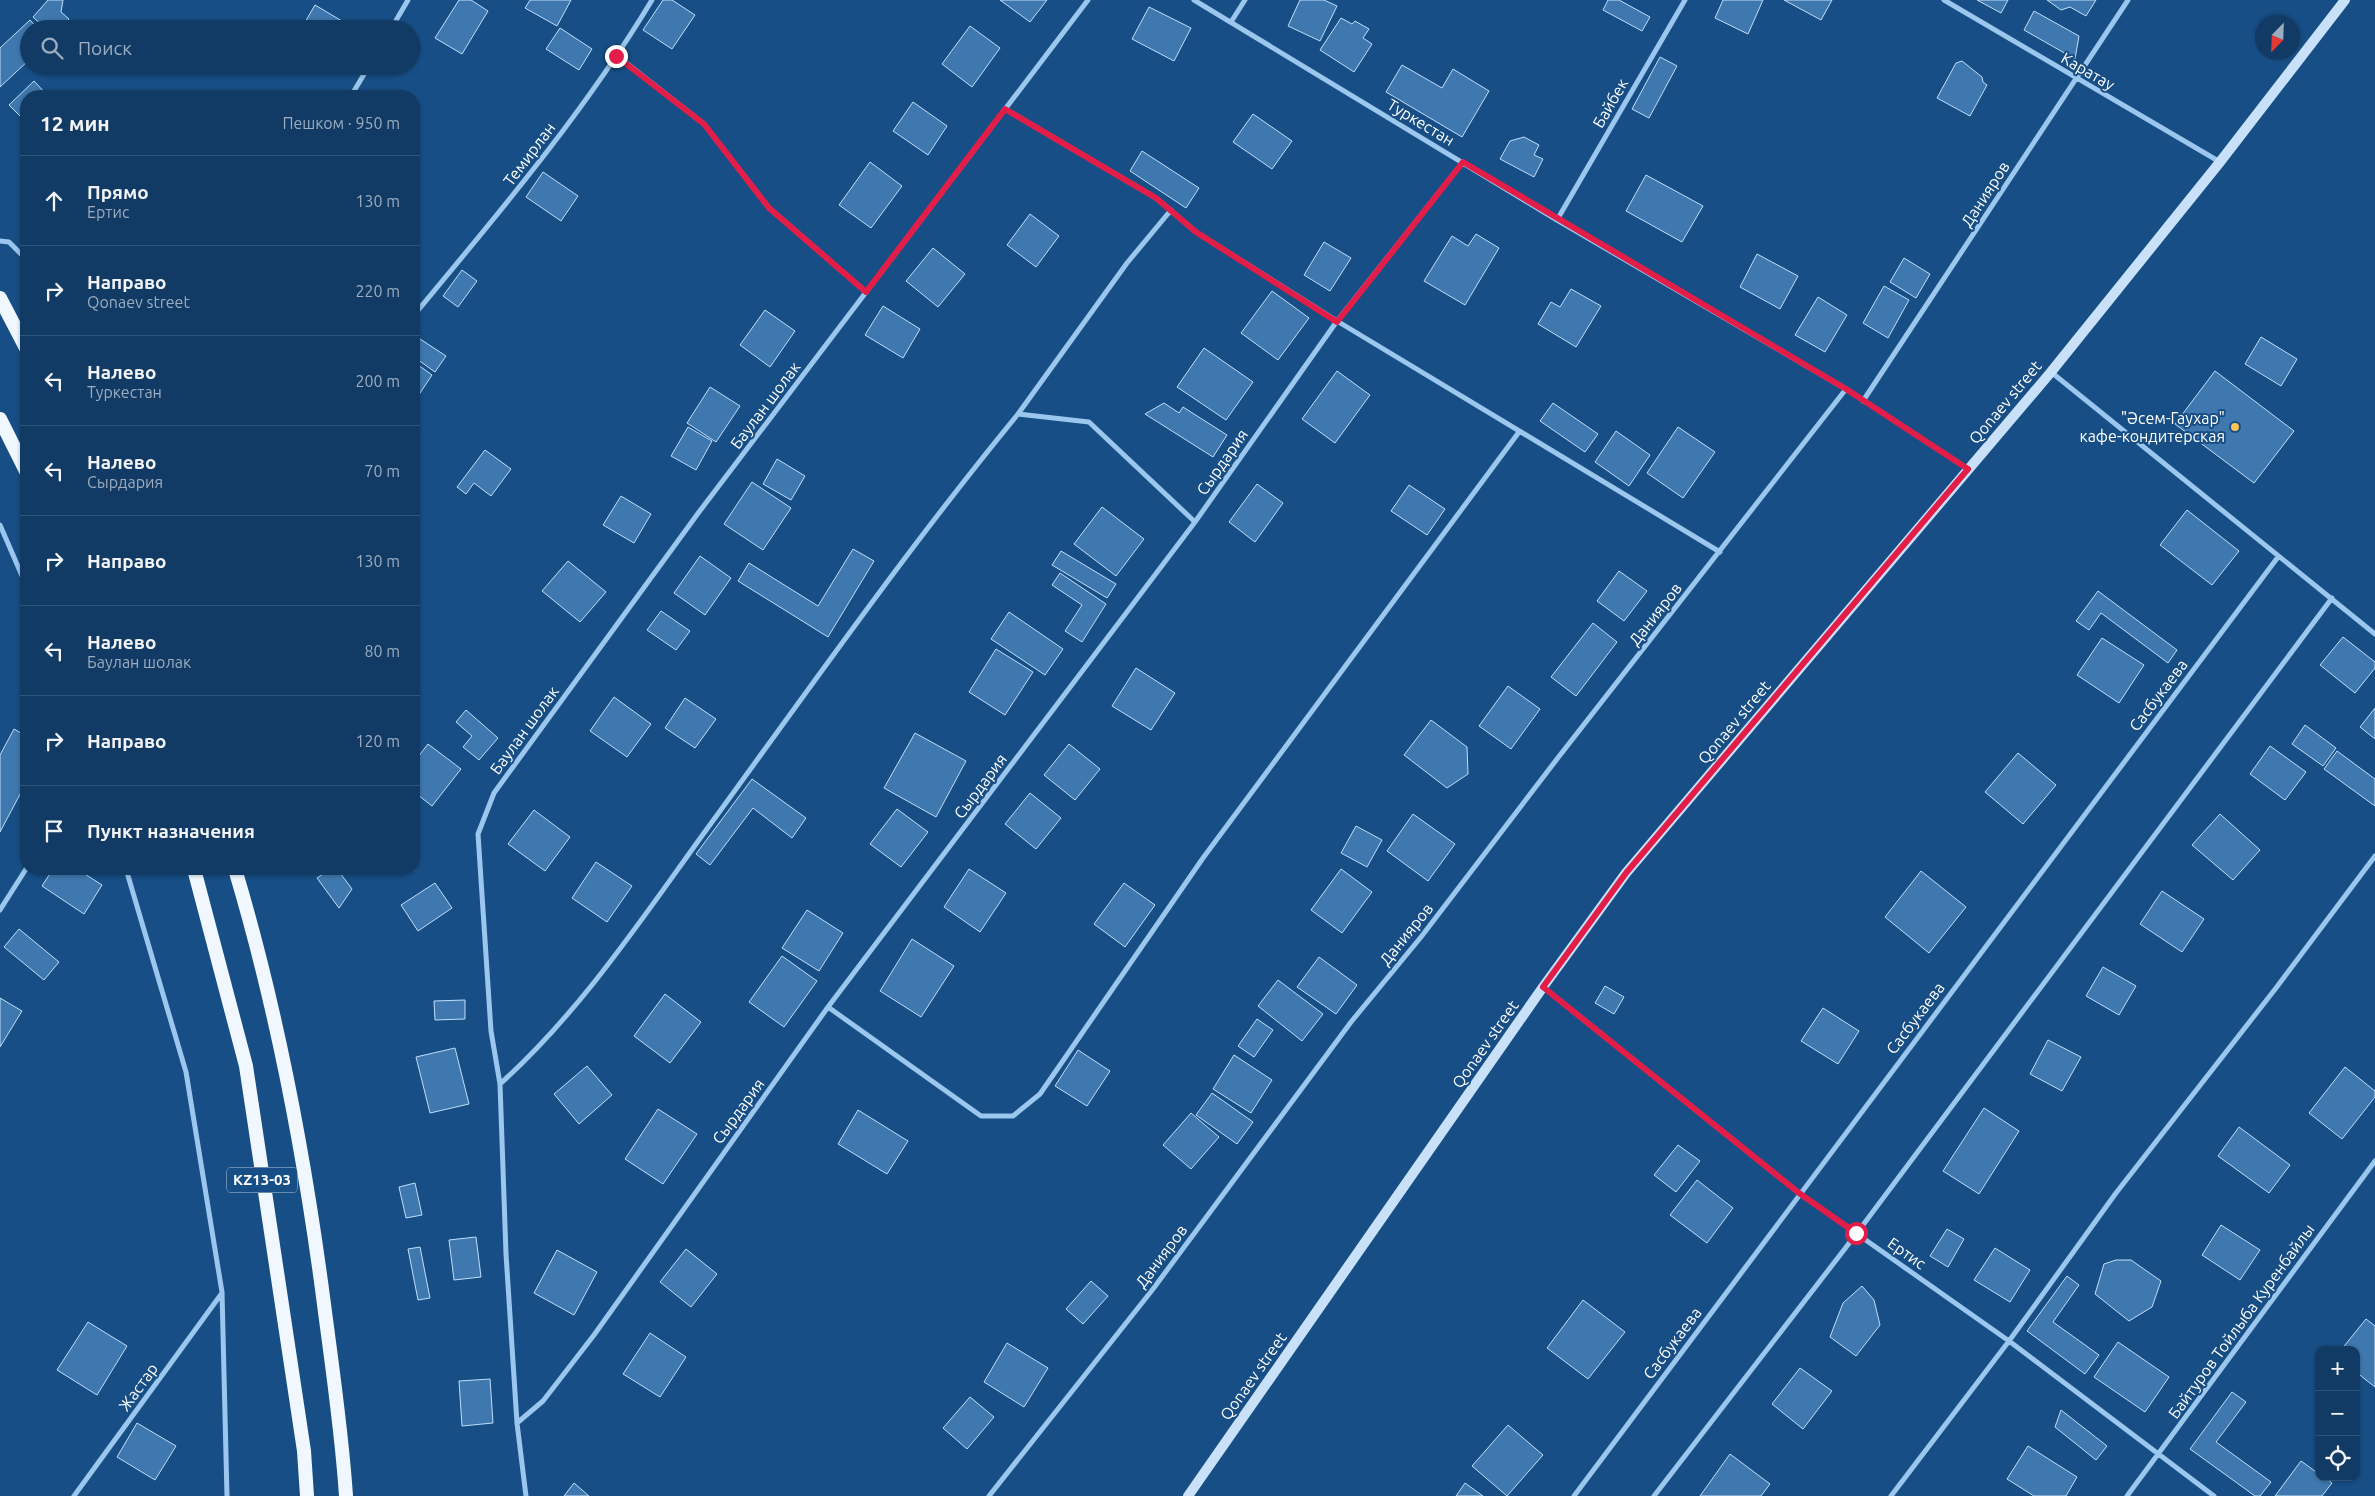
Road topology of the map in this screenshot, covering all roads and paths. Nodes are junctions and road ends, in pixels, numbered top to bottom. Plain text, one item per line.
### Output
1 (408, 0) edge
2 (652, 0) edge
3 (1088, 0) edge
4 (1194, 0) edge
5 (1245, 0) edge
6 (1685, 0) edge
7 (1944, 0) edge
8 (2128, 0) edge
9 (2345, 0) edge
10 (396, 20) edge
11 (1232, 22) junction
12 (616, 56) junction
13 (364, 75) edge
14 (2076, 78) junction
15 (355, 90) edge
16 (1005, 109) junction
17 (1463, 162) junction
18 (2220, 162) junction
19 (1171, 210) junction
20 (1556, 220) junction
21 (0, 242) edge
22 (20, 253) edge
23 (866, 292) junction
24 (0, 298) edge
25 (420, 308) edge
26 (1337, 322) junction
27 (20, 336) edge
28 (2051, 372) junction
29 (1846, 389) junction
30 (1863, 401) junction
31 (1018, 414) junction
32 (0, 419) edge
33 (1519, 432) junction
34 (20, 459) edge
35 (1968, 469) junction
36 (1195, 522) junction
37 (0, 525) edge
38 (1720, 552) junction
39 (2278, 557) junction
40 (20, 571) edge
41 (2332, 598) junction
42 (2375, 634) edge
43 (2375, 856) edge
44 (22, 875) edge
45 (128, 875) edge
46 (196, 875) edge
47 (237, 875) edge
48 (0, 910) edge
49 (1543, 987) junction
50 (828, 1007) junction
51 (500, 1084) junction
52 (2375, 1161) edge
53 (1799, 1193) junction
54 (1856, 1233) junction
55 (222, 1292) junction
56 (2009, 1341) junction
57 (517, 1423) junction
58 (2158, 1455) junction
59 (74, 1496) edge
60 (227, 1496) edge
61 (307, 1496) edge
62 (346, 1496) edge
63 (526, 1496) edge
64 (989, 1496) edge
65 (1188, 1496) edge
66 (1574, 1496) edge
67 (1654, 1496) edge
68 (1891, 1496) edge
69 (2127, 1496) edge
70 (2214, 1496) edge

1 - 10 street
2 - 12 street, Темирлан
3 - 16 street, Баулан шолак
4 - 11 street, Туркестан
5 - 11 street
6 - 20 street, Байбек
7 - 14 street, Каратау
8 - 14 street, Данияров
9 - 18 main road, Qonaev street
11 - 17 street, Туркестан
12 - 23 street
12 - 25 street, Темирлан
13 - 15 street
14 - 18 street, Каратау
14 - 30 street, Данияров
16 - 19 street
16 - 23 street, Баулан шолак
17 - 20 street, Туркестан
17 - 26 street, Сырдария
18 - 28 main road, Qonaev street
19 - 26 street
19 - 31 street
20 - 29 street, Туркестан
21 - 22 street
23 - 51 street, Баулан шолак
24 - 27 highway
26 - 33 street
26 - 36 street, Сырдария
28 - 35 main road, Qonaev street
28 - 39 street
29 - 30 street, Туркестан
29 - 38 street, Данияров
30 - 35 street, Туркестан
31 - 36 street
31 - 51 street
32 - 34 highway
33 - 38 street
33 - 50 street
35 - 49 main road, Qonaev street
36 - 50 street, Сырдария
37 - 40 street
38 - 64 street, Данияров
39 - 41 street
39 - 53 street, Сасбукаева
41 - 42 street
41 - 54 street
43 - 56 street
44 - 48 street
45 - 55 street
46 - 61 highway, KZ13-03
47 - 62 highway, KZ13-03
49 - 53 street, Ертис
49 - 65 main road, Qonaev street
50 - 57 street, Сырдария
51 - 57 street
52 - 58 street, Байтуров Тойлыба Куренбайлы
53 - 54 street, Ертис
53 - 66 street, Сасбукаева
54 - 56 street, Ертис
54 - 67 street
55 - 59 street, Жастар
55 - 60 street
56 - 58 street, Ертис
56 - 68 street
57 - 63 street
58 - 69 street, Байтуров Тойлыба Куренбайлы
58 - 70 street, Ертис

